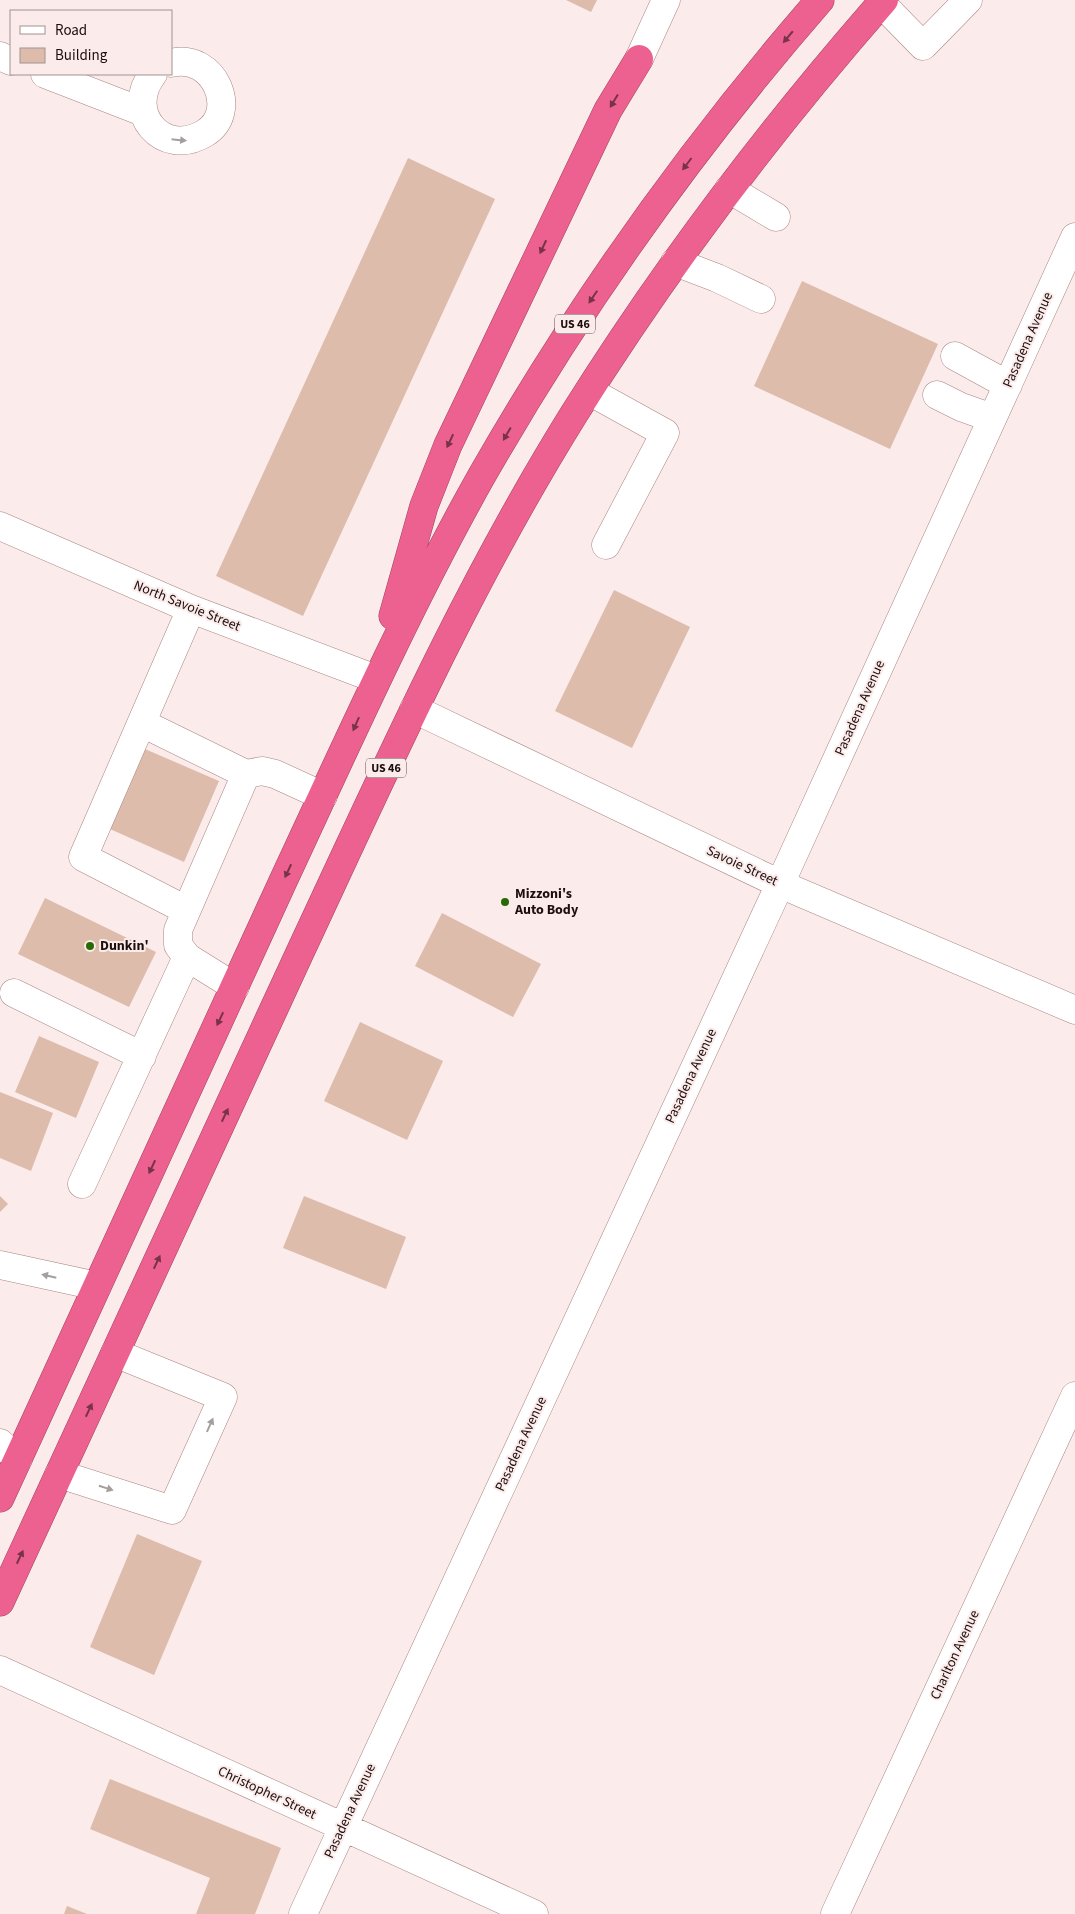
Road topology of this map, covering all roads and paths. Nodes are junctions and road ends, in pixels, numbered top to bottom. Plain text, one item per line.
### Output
1 (666, 0) edge
2 (820, 0) edge
3 (968, 0) edge
4 (882, 2) edge
5 (639, 59) joint
6 (172, 63) edge
7 (48, 75) edge
8 (152, 75) edge
9 (143, 112) junction
10 (728, 189) junction
11 (776, 216) dead end
12 (1075, 237) edge
13 (675, 262) junction
14 (761, 299) dead end
15 (955, 356) dead end
16 (1008, 386) junction
17 (589, 391) junction
18 (937, 395) dead end
19 (992, 418) junction
20 (0, 526) edge
21 (606, 545) dead end
22 (191, 609) junction
23 (376, 679) junction
24 (414, 709) junction
25 (142, 723) junction
26 (246, 774) junction
27 (323, 796) junction
28 (780, 884) junction
29 (186, 910) junction
30 (187, 957) junction
31 (235, 987) junction
32 (14, 993) dead end
33 (1075, 1010) edge
34 (142, 1056) junction
35 (82, 1184) dead end
36 (0, 1265) edge
37 (97, 1286) junction
38 (115, 1353) junction
39 (1075, 1396) edge
40 (9, 1451) edge
41 (59, 1474) junction
42 (0, 1498) edge
43 (0, 1602) edge
44 (0, 1670) edge
45 (342, 1828) junction
46 (303, 1914) edge
47 (534, 1914) edge
48 (835, 1914) edge

1 - 5 street
2 -> 23 highway, US 46
3 - 4 street
4 - 10 highway, US 46
5 -> 23 highway
9 -> 6 street
7 - 9 street
8 - 9 street
10 - 11 street
10 - 13 highway, US 46
12 - 16 street, Pasadena Avenue
13 - 14 street
13 - 17 highway, US 46
15 - 16 street
16 - 19 street, Pasadena Avenue
17 - 21 street
17 - 24 highway, US 46
18 - 19 street
19 - 28 street, Pasadena Avenue
20 - 22 street, North Savoie Street
22 - 23 street, North Savoie Street
22 - 25 street
23 -> 27 highway, US 46
24 - 28 street, Savoie Street
38 -> 24 highway, US 46
25 - 26 street
25 - 29 street
26 - 27 street
26 - 29 street
27 -> 31 highway, US 46
28 - 33 street, Savoie Street
28 - 45 street, Pasadena Avenue
29 - 30 street
30 - 31 street
30 - 34 street
31 -> 37 highway, US 46
32 - 34 street
34 - 35 street
37 -> 36 street
37 - 40 highway, US 46
41 -> 38 highway, US 46
41 -> 38 street
39 - 48 street, Charlton Avenue
40 - 42 highway, US 46
43 -> 41 highway, US 46
44 - 45 street, Christopher Street
45 - 46 street, Pasadena Avenue
45 - 47 street, Christopher Street

